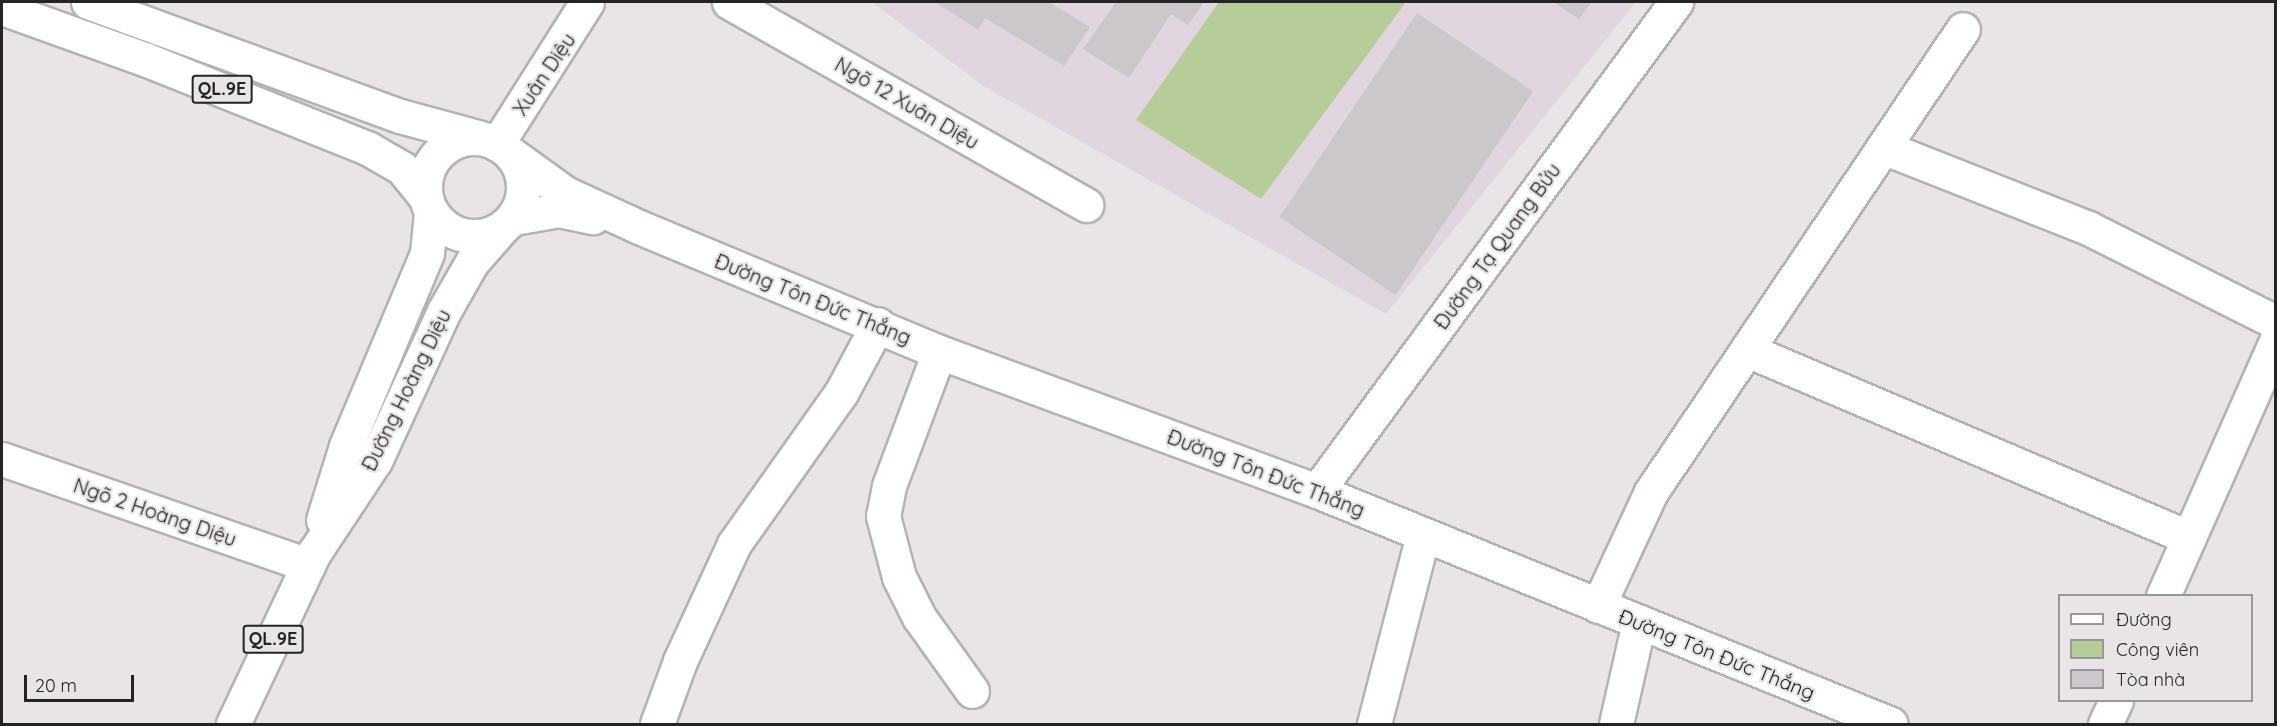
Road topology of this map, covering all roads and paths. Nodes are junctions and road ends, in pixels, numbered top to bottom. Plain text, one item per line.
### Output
1 (88, 2) edge
2 (587, 2) edge
3 (729, 2) edge
4 (1676, 2) edge
5 (2, 8) edge
6 (1964, 30) dead end
7 (497, 146) junction
8 (1885, 148) junction
9 (428, 205) junction
10 (1086, 205) dead end
11 (507, 224) junction
12 (639, 228) junction
13 (2276, 322) edge
14 (878, 324) junction
15 (2276, 341) edge
16 (1747, 350) junction
17 (939, 352) junction
18 (2, 459) edge
19 (1317, 491) junction
20 (1423, 534) junction
21 (2188, 538) junction
22 (311, 559) junction
23 (2164, 594) edge
24 (1598, 606) junction
25 (1639, 622) junction
26 (972, 691) dead end
27 (2115, 702) edge
28 (233, 724) edge
29 (657, 724) edge
30 (1374, 724) edge
31 (1616, 724) edge
32 (1891, 724) edge
33 (2105, 724) edge

1 - 7 street, QL.9E
2 - 7 street, Xuân Diệu
3 - 10 street, Ngõ 12 Xuân Diệu
4 - 19 street, Đường Tạ Quang Bửu
5 - 9 street, QL.9E
6 - 8 street
7 - 9 street
7 - 11 street
7 - 12 street
8 - 13 street
8 - 16 street
9 - 11 street
9 - 22 street, Đường Hoàng Diệu / QL.9E
11 - 12 street
11 - 22 street, Đường Hoàng Diệu / QL.9E
12 - 14 street, Đường Tôn Đức Thắng
14 - 17 street, Đường Tôn Đức Thắng
14 - 29 street
15 - 21 street
16 - 21 street
16 - 24 street
17 - 19 street, Đường Tôn Đức Thắng
17 - 26 street
18 - 22 street, Ngõ 2 Hoàng Diệu
19 - 20 street, Đường Tôn Đức Thắng
20 - 24 street, Đường Tôn Đức Thắng
20 - 30 street
21 - 23 street
22 - 28 street, Đường Hoàng Diệu / QL.9E
24 - 25 street, Đường Tôn Đức Thắng
25 - 31 street
25 - 32 street, Đường Tôn Đức Thắng
27 - 33 street

